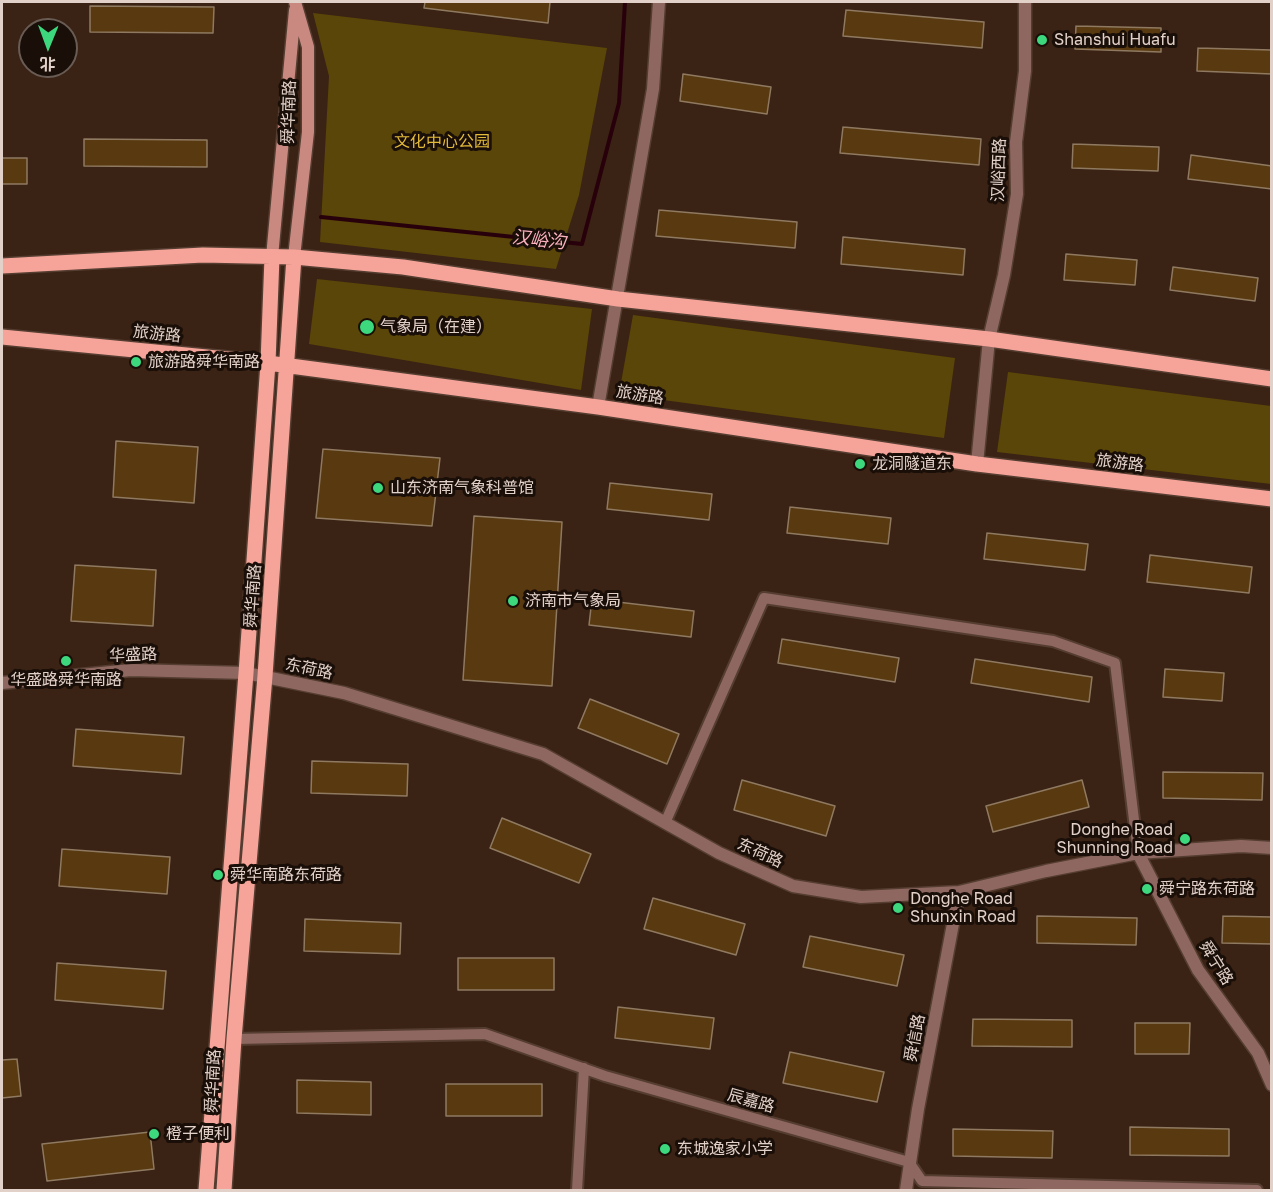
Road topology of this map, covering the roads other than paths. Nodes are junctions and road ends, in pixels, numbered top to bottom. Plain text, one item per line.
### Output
1 (659, 2) edge
2 (1025, 2) edge
3 (295, 4) edge
4 (272, 257) junction
5 (294, 257) junction
6 (2, 266) edge
7 (618, 299) junction
8 (2, 337) edge
9 (989, 339) junction
10 (268, 363) junction
11 (287, 366) junction
12 (1272, 379) edge
13 (598, 407) junction
14 (977, 464) junction
15 (1272, 499) edge
16 (246, 673) junction
17 (265, 676) junction
18 (2, 683) edge
19 (665, 823) junction
20 (1272, 848) edge
21 (1138, 853) junction
22 (959, 892) junction
23 (234, 1039) junction
24 (584, 1068) junction
25 (1272, 1085) edge
26 (909, 1162) junction
27 (206, 1191) edge
28 (224, 1191) edge
29 (576, 1191) edge
30 (906, 1191) edge
31 (1257, 1191) edge

1 - 7 street
2 - 9 street, 汉峪西路
3 - 4 main road, 舜华南路
3 - 5 main road, 舜华南路
4 - 5 main road
4 - 6 main road
4 - 10 main road, 舜华南路
5 - 7 main road
5 - 11 main road, 舜华南路
7 - 9 main road
7 - 13 street
8 - 10 main road, 旅游路
9 - 12 main road
9 - 14 street, 汉峪西路
10 - 11 main road, 旅游路
10 - 16 main road, 舜华南路
11 - 13 main road, 旅游路
11 - 17 main road, 舜华南路
13 - 14 main road, 旅游路
14 - 15 main road, 旅游路
16 - 17 street, 华盛路
16 - 18 street, 华盛路
16 - 27 main road, 舜华南路
17 - 19 street, 东荷路
17 - 23 main road, 舜华南路
19 - 21 street
19 - 22 street, 东荷路
20 - 21 street, 东荷路
21 - 22 street, 东荷路
21 - 25 street, 舜宁路
22 - 26 street, 舜信路
23 - 24 street, 辰嘉路
23 - 28 main road, 舜华南路
24 - 26 street, 辰嘉路
24 - 29 street
26 - 30 street, 舜信路
26 - 31 street, 辰嘉路

